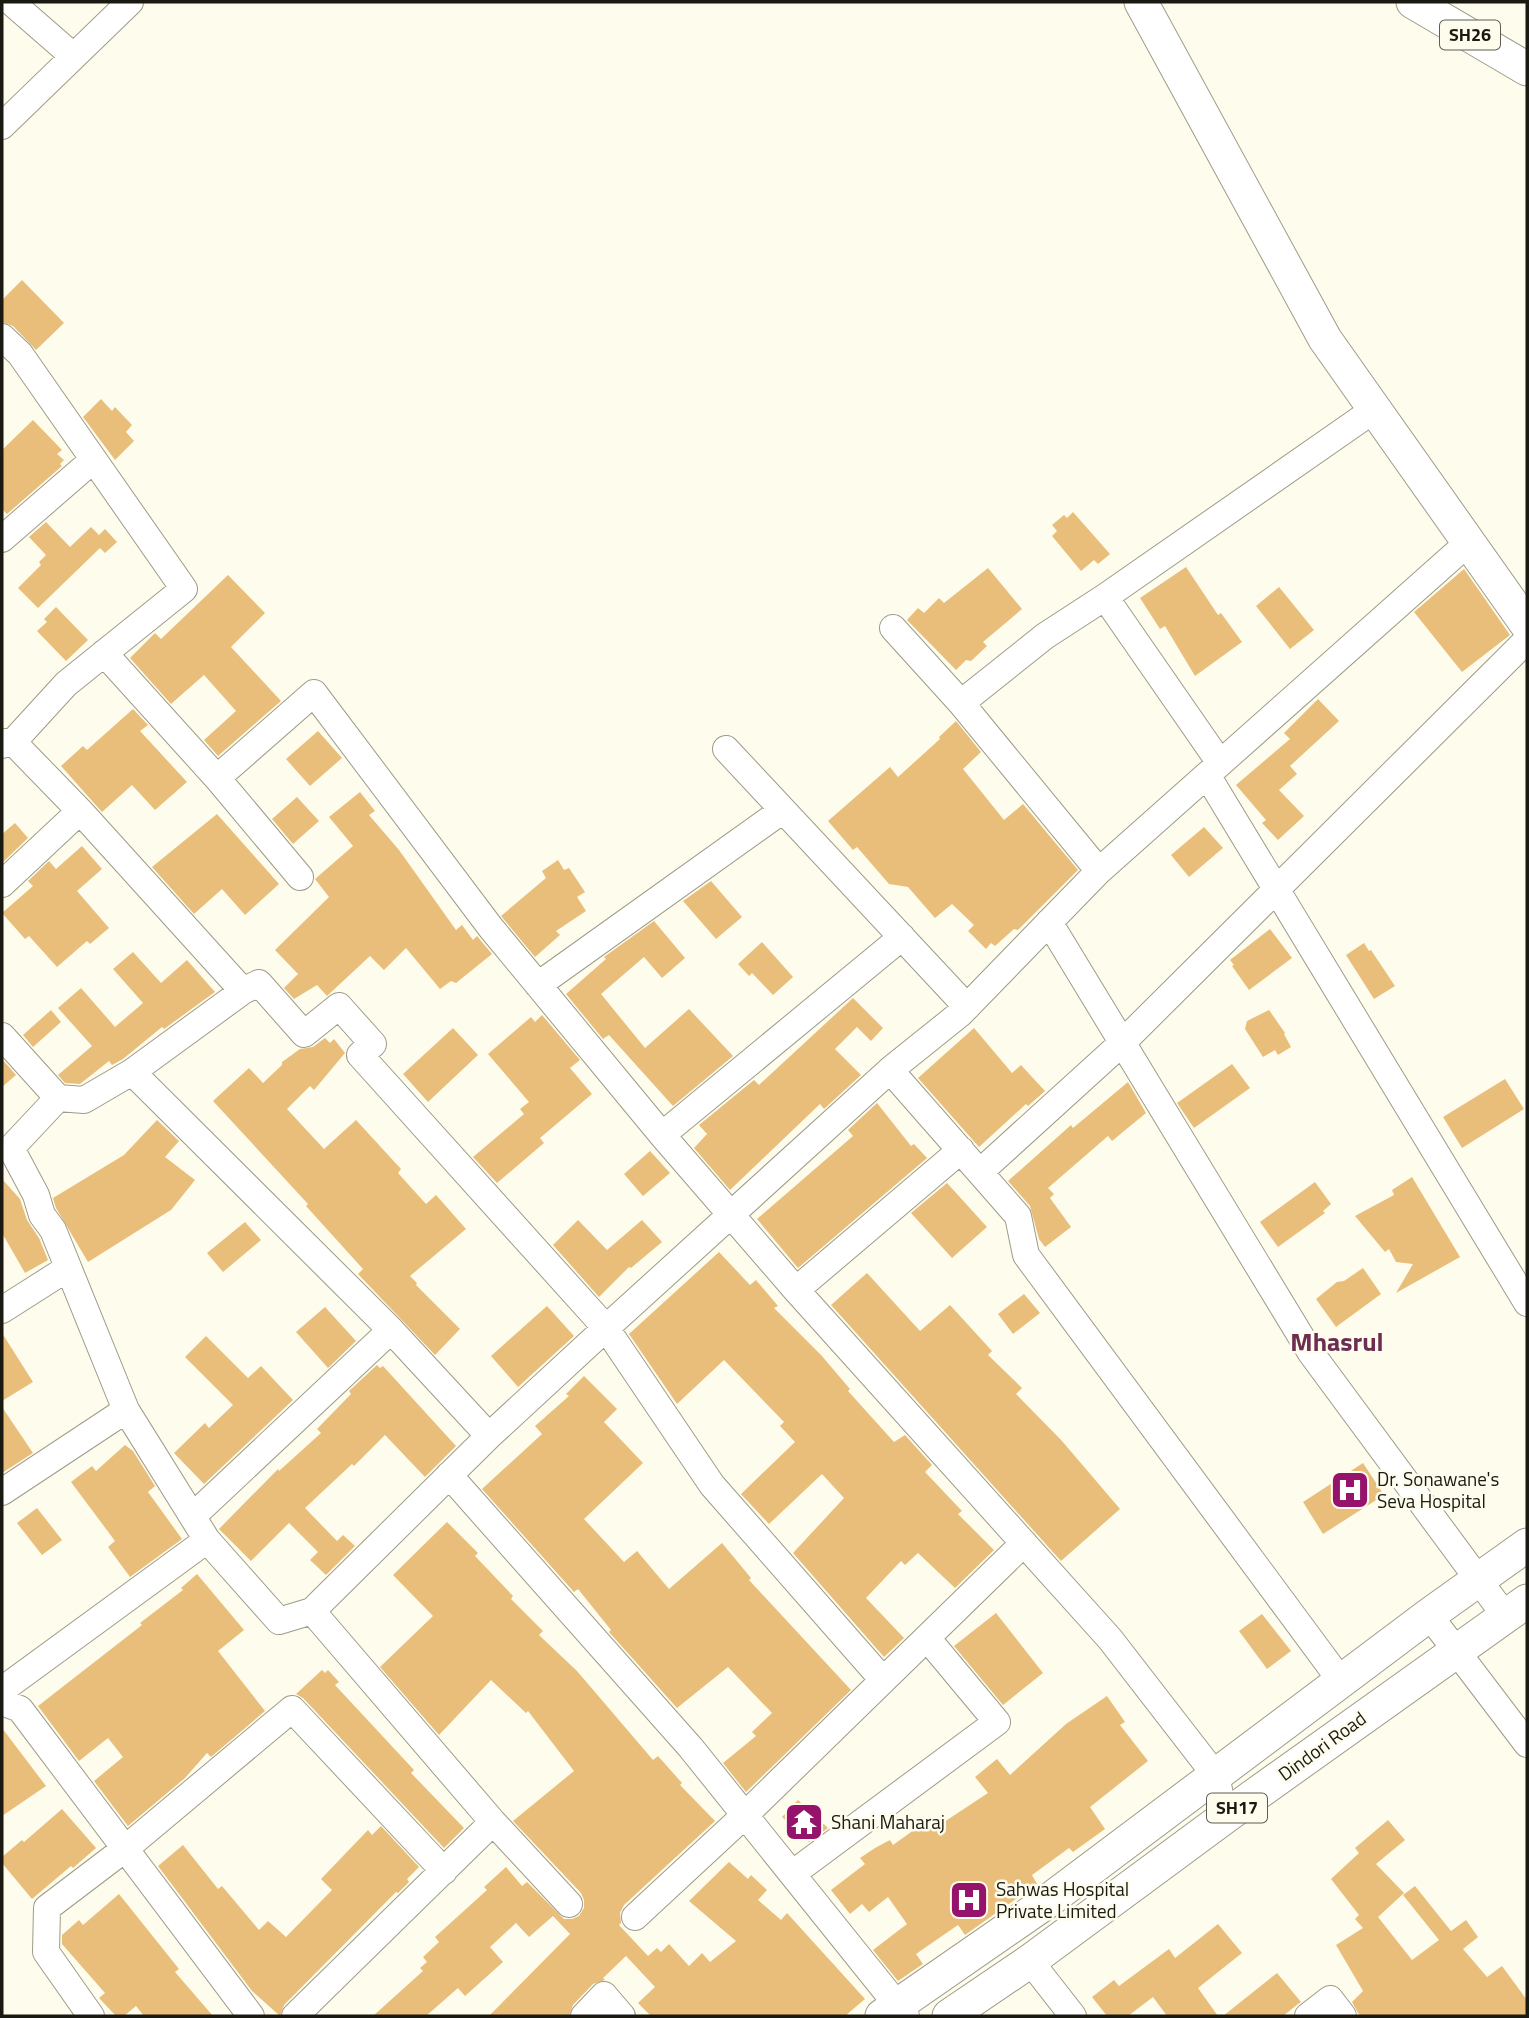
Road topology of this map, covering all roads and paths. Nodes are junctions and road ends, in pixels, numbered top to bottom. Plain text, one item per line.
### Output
1 (11, 2) edge
2 (130, 2) edge
3 (1140, 2) edge
4 (1413, 2) edge
5 (73, 56) junction
6 (1527, 69) edge
7 (2, 126) edge
8 (2, 337) edge
9 (1375, 409) junction
10 (93, 460) junction
11 (2, 539) edge
12 (1469, 542) junction
13 (1105, 597) junction
14 (1527, 625) edge
15 (893, 628) dead end
16 (1527, 640) edge
17 (104, 653) junction
18 (961, 703) junction
19 (7, 744) edge
20 (726, 750) dead end
21 (1214, 769) junction
22 (217, 778) junction
23 (783, 810) junction
24 (80, 811) junction
25 (1100, 871) junction
26 (300, 877) dead end
27 (2, 884) edge
28 (1276, 889) junction
29 (1049, 922) junction
30 (902, 937) junction
31 (538, 985) junction
32 (243, 991) junction
33 (967, 1007) junction
34 (2, 1036) edge
35 (1122, 1043) junction
36 (890, 1070) junction
37 (132, 1072) junction
38 (58, 1098) junction
39 (662, 1135) junction
40 (961, 1150) junction
41 (6, 1152) edge
42 (980, 1172) junction
43 (732, 1214) junction
44 (68, 1268) junction
45 (796, 1290) junction
46 (1527, 1303) edge
47 (2, 1310) edge
48 (606, 1328) junction
49 (391, 1330) junction
50 (126, 1409) junction
51 (489, 1436) junction
52 (449, 1475) junction
53 (2, 1492) edge
54 (192, 1516) junction
55 (207, 1540) junction
56 (1024, 1543) junction
57 (1527, 1545) edge
58 (1478, 1579) junction
59 (1517, 1609) edge
60 (312, 1611) junction
61 (1429, 1615) junction
62 (927, 1638) junction
63 (1457, 1651) junction
64 (883, 1680) junction
65 (1340, 1681) junction
66 (2, 1690) edge
67 (2, 1702) edge
68 (1527, 1744) edge
69 (1216, 1776) junction
70 (745, 1815) junction
71 (1225, 1817) junction
72 (493, 1822) junction
73 (126, 1848) junction
74 (444, 1871) junction
75 (792, 1874) junction
76 (569, 1904) dead end
77 (635, 1917) dead end
78 (1030, 1961) junction
79 (894, 2012) edge
80 (91, 2016) edge
81 (251, 2016) edge
82 (295, 2016) edge
83 (584, 2016) edge
84 (622, 2016) edge
85 (948, 2016) edge
86 (1073, 2016) edge
87 (1308, 2016) edge
88 (1343, 2016) edge

1 - 5 street
2 - 5 street
3 - 9 main road
4 - 6 main road, SH26
5 - 7 street
8 - 10 street
9 - 12 main road
9 - 13 street
10 - 11 street
10 - 17 street
12 - 14 main road
12 - 21 street
13 - 18 street
13 - 21 street
15 - 18 street
16 - 28 street
17 - 19 street
17 - 22 street
18 - 25 street
19 - 24 street
20 - 23 street
21 - 25 street
21 - 28 street
22 - 26 street
22 - 31 street
23 - 30 street
23 - 31 street
24 - 27 street
24 - 32 street
25 - 29 street
28 - 35 street
28 - 46 street
29 - 33 street
29 - 35 street
30 - 33 street
30 - 39 street
31 - 39 street
32 - 37 street
32 - 48 street
33 - 36 street
34 - 38 street
35 - 42 street
35 - 58 street
36 - 40 street
36 - 43 street
37 - 38 street
37 - 49 street
38 - 41 street
39 - 43 street
40 - 42 street
40 - 45 street
41 - 44 street
42 - 65 street
43 - 45 street
43 - 48 street
44 - 47 street
44 - 50 street
45 - 56 street
48 - 51 street
48 - 64 street
49 - 51 street
49 - 54 street
50 - 53 street
50 - 54 street
51 - 52 street
52 - 60 street
52 - 70 street
54 - 55 street
55 - 60 street
55 - 66 street
56 - 62 street
56 - 69 street
57 - 58 main road
58 - 59 street
58 - 61 main road
59 - 63 main road, Dindori Road / SH17
60 - 72 street
61 - 63 street
61 - 65 main road
62 - 64 street
62 - 75 street
63 - 68 street
63 - 71 main road, Dindori Road / SH17
64 - 70 street
65 - 69 main road
67 - 73 street
69 - 71 street
69 - 79 main road
70 - 75 street
70 - 77 street
71 - 78 main road, Dindori Road / SH17
72 - 74 street
72 - 76 street
73 - 74 street
73 - 80 street
73 - 81 street
74 - 82 street
75 - 79 street
78 - 85 main road, Dindori Road / SH17
78 - 86 street
83 - 84 street
87 - 88 street

